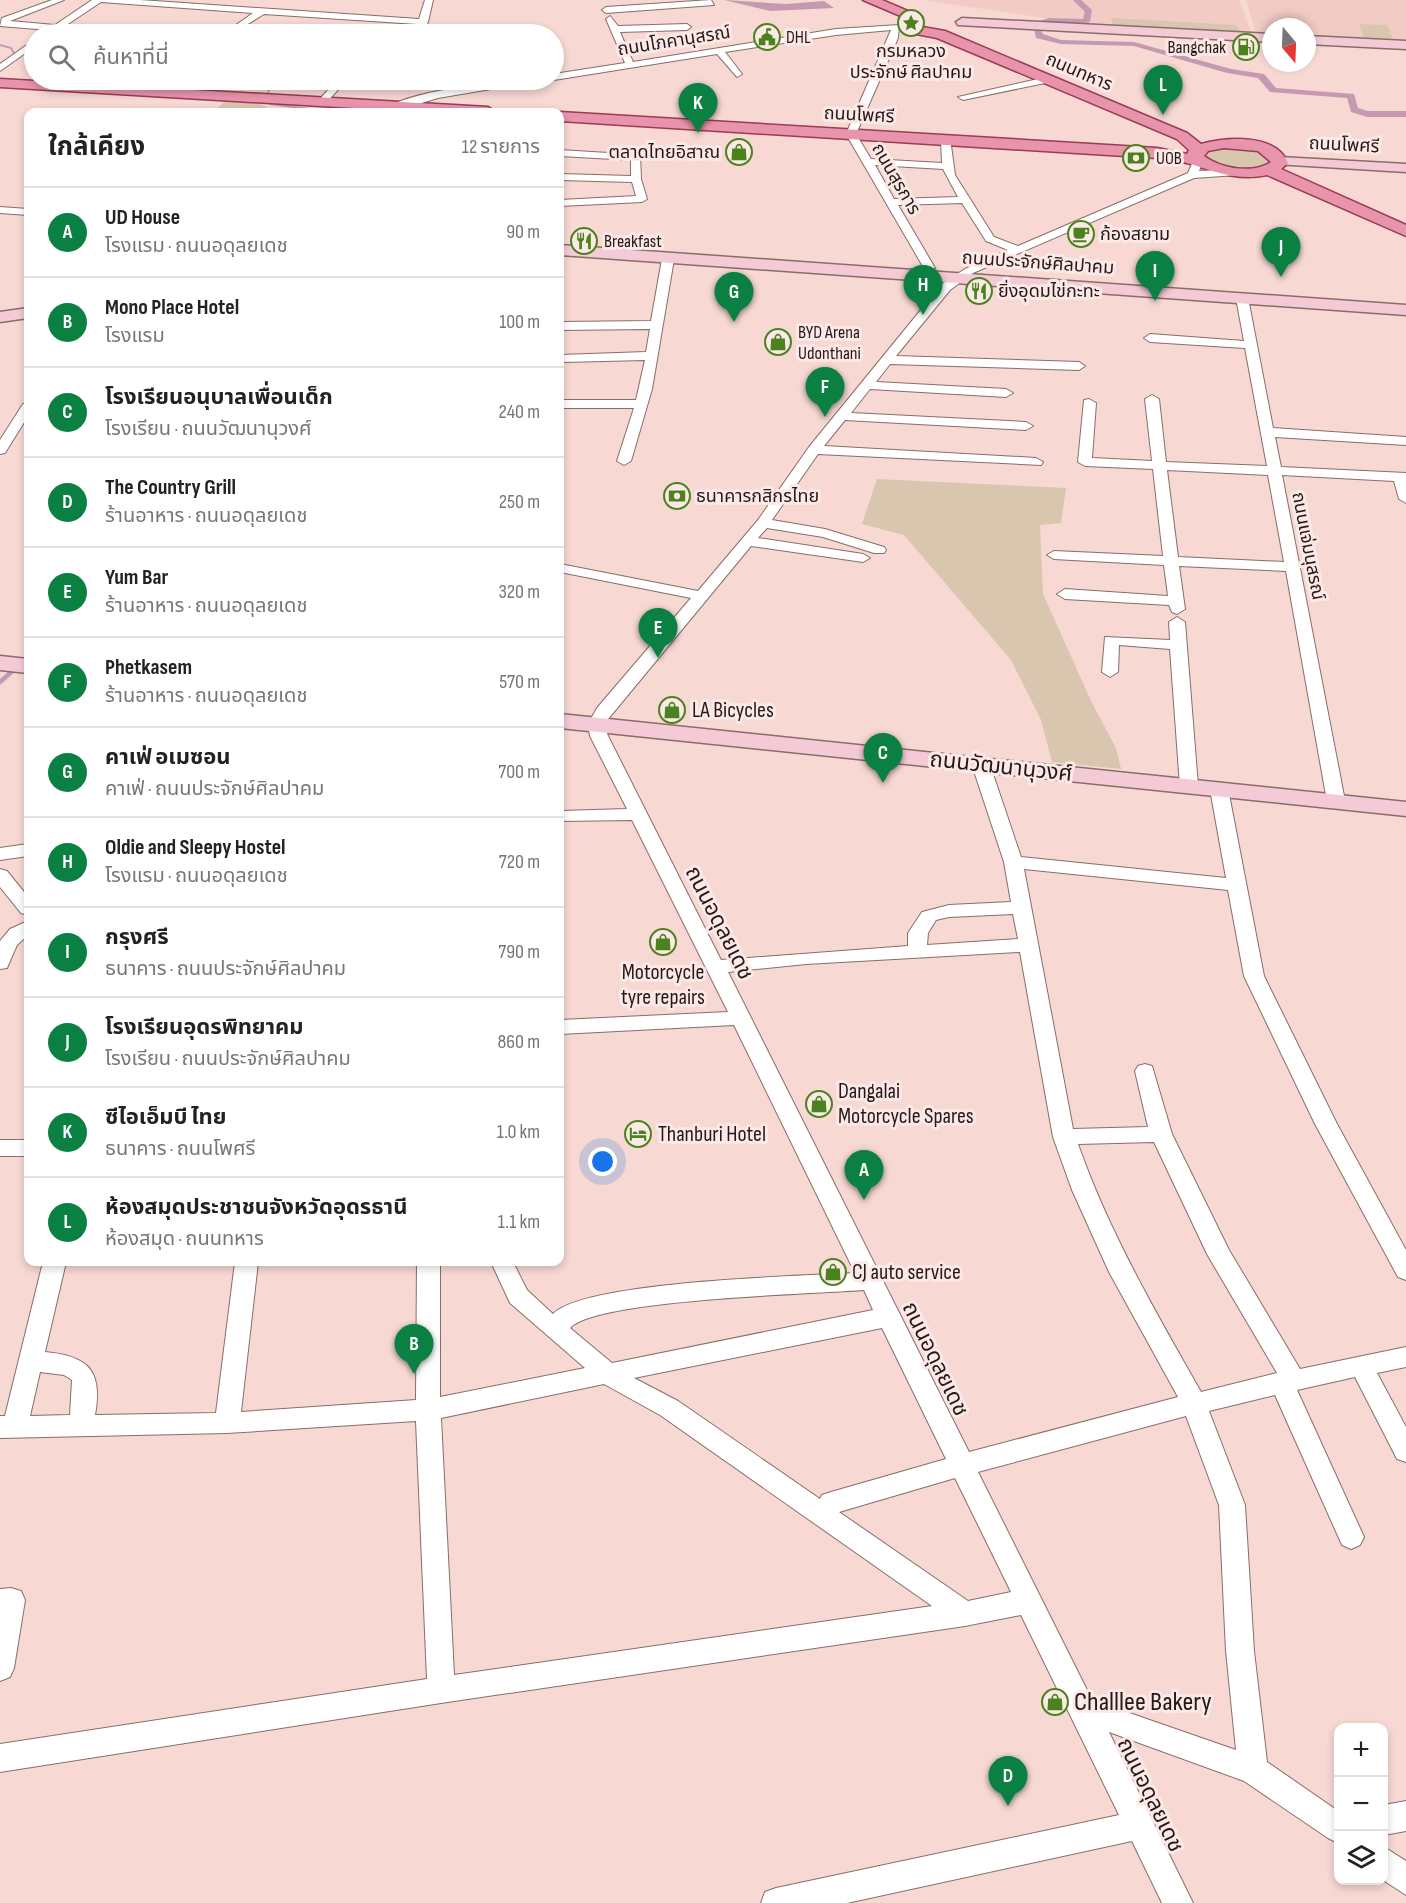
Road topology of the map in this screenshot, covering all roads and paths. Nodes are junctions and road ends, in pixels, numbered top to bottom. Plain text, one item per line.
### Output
1 (60, 0) edge
2 (98, 0) edge
3 (103, 0) edge
4 (429, 0) edge
5 (601, 0) edge
6 (854, 0) edge
7 (870, 0) edge
8 (165, 2) edge
9 (711, 3) dead end
10 (606, 10) junction
11 (261, 11) junction
12 (957, 21) joint
13 (424, 22) joint
14 (61, 24) edge
15 (242, 24) edge
16 (24, 25) edge
17 (913, 25) junction
18 (687, 27) dead end
19 (615, 29) junction
20 (1262, 38) edge
21 (1316, 40) edge
22 (1406, 45) edge
23 (24, 50) edge
24 (719, 50) junction
25 (630, 65) junction
26 (0, 68) edge
27 (737, 74) dead end
28 (564, 75) edge
29 (1047, 80) junction
30 (0, 83) edge
31 (24, 84) edge
32 (112, 90) edge
33 (333, 90) edge
34 (478, 90) edge
35 (963, 97) dead end
36 (321, 103) junction
37 (370, 108) edge
38 (396, 108) edge
39 (564, 117) edge
40 (851, 134) junction
41 (1182, 136) junction
42 (946, 140) junction
43 (1223, 144) junction
44 (564, 153) edge
45 (867, 162) junction
46 (1196, 162) junction
47 (1275, 165) junction
48 (947, 166) junction
49 (1406, 168) edge
50 (564, 177) edge
51 (636, 179) junction
52 (966, 200) junction
53 (891, 202) junction
54 (564, 203) edge
55 (0, 210) edge
56 (24, 212) edge
57 (1406, 231) edge
58 (564, 244) edge
59 (564, 250) edge
60 (1019, 250) junction
61 (669, 255) junction
62 (928, 272) junction
63 (964, 274) junction
64 (1238, 294) junction
65 (1406, 302) edge
66 (24, 305) edge
67 (0, 308) edge
68 (1406, 310) edge
69 (24, 314) edge
70 (0, 317) edge
71 (655, 325) junction
72 (564, 326) edge
73 (1150, 338) dead end
74 (1251, 345) junction
75 (650, 356) junction
76 (564, 358) dead end
77 (887, 360) junction
78 (1079, 366) dead end
79 (866, 385) junction
80 (1006, 393) dead end
81 (1152, 399) dead end
82 (1089, 403) dead end
83 (564, 404) edge
84 (641, 404) junction
85 (24, 414) edge
86 (841, 416) junction
87 (1026, 426) dead end
88 (1267, 432) junction
89 (1406, 441) edge
90 (0, 450) edge
91 (814, 450) junction
92 (624, 461) dead end
93 (1036, 462) dead end
94 (1159, 465) junction
95 (1274, 471) junction
96 (1403, 477) edge
97 (1406, 499) edge
98 (763, 523) junction
99 (748, 541) junction
100 (879, 550) dead end
101 (1054, 555) dead end
102 (863, 558) dead end
103 (1171, 562) junction
104 (1292, 567) junction
105 (564, 569) edge
106 (1065, 594) dead end
107 (702, 596) junction
108 (1176, 611) junction
109 (1178, 645) junction
110 (1110, 672) dead end
111 (564, 721) edge
112 (596, 724) junction
113 (981, 765) junction
114 (1189, 786) junction
115 (1218, 789) junction
116 (1336, 801) junction
117 (1406, 809) edge
118 (637, 814) junction
119 (564, 816) edge
120 (24, 851) edge
121 (0, 854) edge
122 (1013, 862) junction
123 (0, 875) edge
124 (1238, 885) junction
125 (24, 904) edge
126 (1022, 908) junction
127 (24, 929) edge
128 (1029, 945) junction
129 (917, 950) junction
130 (0, 963) edge
131 (714, 967) junction
132 (741, 1018) junction
133 (564, 1027) edge
134 (1145, 1071) dead end
135 (1161, 1134) junction
136 (1064, 1137) junction
137 (0, 1148) edge
138 (24, 1148) edge
139 (53, 1266) edge
140 (246, 1266) edge
141 (428, 1266) edge
142 (504, 1266) edge
143 (1406, 1271) edge
144 (869, 1281) junction
145 (887, 1317) junction
146 (554, 1329) junction
147 (1406, 1357) edge
148 (31, 1361) junction
149 (1360, 1366) junction
150 (609, 1375) junction
151 (1287, 1380) junction
152 (1194, 1403) junction
153 (428, 1410) junction
154 (227, 1423) junction
155 (80, 1427) junction
156 (7, 1428) edge
157 (1406, 1451) edge
158 (960, 1465) junction
159 (831, 1503) dead end
160 (1351, 1537) dead end
161 (0, 1601) edge
162 (1028, 1601) junction
163 (965, 1614) junction
164 (0, 1668) edge
165 (441, 1690) junction
166 (1081, 1709) junction
167 (0, 1758) edge
168 (1253, 1770) junction
169 (1406, 1816) edge
170 (1388, 1819) edge
171 (1139, 1825) junction
172 (1334, 1825) edge
173 (1388, 1866) edge
174 (1406, 1880) edge
175 (776, 1903) edge
176 (1178, 1903) edge

1 - 16 street
2 - 14 street
3 - 8 street
4 - 13 street
5 - 10 street
6 - 17 main road, ถนนทหาร
7 - 17 main road, ถนนทหาร
8 - 11 street
9 - 10 street
10 - 19 street
11 - 13 street
11 - 15 street
12 - 17 main road
12 - 20 street
17 - 24 street, ถนนโภคานุสรณ์
17 - 29 main road, ถนนทหาร
17 - 40 street, ถนนสุรการ
18 - 19 street
19 - 25 street
21 - 22 street
23 - 26 street
24 - 25 street, ถนนโภคานุสรณ์
24 - 27 street
25 - 28 street, ถนนโภคานุสรณ์
29 - 35 street
29 - 41 main road, ถนนทหาร
30 - 31 main road
32 - 36 main road
33 - 36 street
34 - 38 street
36 - 37 main road
39 - 40 main road, ถนนโพศรี
40 - 42 main road, ถนนโพศรี
40 - 45 street, ถนนสุรการ
41 - 43 main road
41 - 46 main road, ถนนทหาร
42 - 46 main road, ถนนโพศรี
42 - 48 street
43 - 46 main road
43 - 47 main road
44 - 51 street
45 - 48 street
45 - 53 street, ถนนสุรการ
46 - 47 main road
46 - 60 street
47 - 49 street, ถนนโพศรี
47 - 57 main road
48 - 52 street
50 - 51 street
51 - 54 street
52 - 53 street
52 - 60 street
53 - 62 street, ถนนสุรการ
55 - 56 street
58 - 61 street, ถนนประจักษ์ศิลปาคม
59 - 61 street, ถนนประจักษ์ศิลปาคม
60 - 63 street
61 - 62 street, ถนนประจักษ์ศิลปาคม
61 - 71 street
62 - 63 street, ถนนประจักษ์ศิลปาคม
63 - 64 street, ถนนประจักษ์ศิลปาคม
63 - 77 street
64 - 65 street, ถนนประจักษ์ศิลปาคม
64 - 68 street, ถนนประจักษ์ศิลปาคม
64 - 74 street, ถนนแจ่มนุสรณ์
66 - 67 street
69 - 70 street
71 - 72 street
71 - 75 street
73 - 74 street
74 - 88 street, ถนนแจ่มนุสรณ์
75 - 76 street
75 - 84 street
77 - 78 street
77 - 79 street
79 - 80 street
79 - 86 street
81 - 94 street
82 - 94 street
83 - 84 street
84 - 92 street
85 - 90 street
86 - 87 street
86 - 91 street
88 - 89 street
88 - 95 street, ถนนแจ่มนุสรณ์
91 - 93 street
91 - 98 street
94 - 95 street
94 - 103 street
95 - 96 street
95 - 104 street, ถนนแจ่มนุสรณ์
96 - 97 street
98 - 99 street
98 - 100 street
99 - 102 street
99 - 107 street
101 - 103 street
103 - 104 street
103 - 108 street
104 - 116 street, ถนนแจ่มนุสรณ์
105 - 107 street
106 - 108 street
107 - 112 street
108 - 109 street
109 - 110 street
109 - 114 street
111 - 112 street, ถนนวัฒนานุวงศ์
112 - 113 street, ถนนวัฒนานุวงศ์
112 - 118 street, ถนนอดุลยเดช
113 - 114 street, ถนนวัฒนานุวงศ์
113 - 122 street
114 - 115 street, ถนนวัฒนานุวงศ์
115 - 116 street, ถนนวัฒนานุวงศ์
115 - 124 street
116 - 117 street, ถนนวัฒนานุวงศ์
118 - 119 street
118 - 131 street, ถนนอดุลยเดช
120 - 121 street
122 - 124 street
122 - 126 street
123 - 125 street
124 - 143 street
126 - 128 street
126 - 129 street
127 - 130 street
128 - 129 street
128 - 136 street
129 - 131 street
131 - 132 street, ถนนอดุลยเดช
132 - 133 street
132 - 144 street, ถนนอดุลยเดช
134 - 135 street
135 - 136 street
135 - 151 street
136 - 152 street
137 - 138 street
139 - 148 street
140 - 154 street
141 - 153 street
142 - 146 street
144 - 145 street, ถนนอดุลยเดช
144 - 146 street
145 - 150 street
145 - 158 street, ถนนอดุลยเดช
146 - 150 street
147 - 149 street
148 - 155 street
148 - 156 street
149 - 151 street
149 - 157 street
150 - 153 street
150 - 163 street
151 - 152 street
151 - 160 street
152 - 158 street
152 - 168 street
153 - 154 street
153 - 165 street
154 - 155 street
155 - 156 street
158 - 159 street
158 - 162 street, ถนนอดุลยเดช
161 - 164 street
162 - 163 street
162 - 166 street, ถนนอดุลยเดช
163 - 165 street
165 - 167 street
166 - 168 street
166 - 171 street, ถนนอดุลยเดช
168 - 172 street
169 - 170 street
171 - 175 street
171 - 176 street, ถนนอดุลยเดช
173 - 174 street

